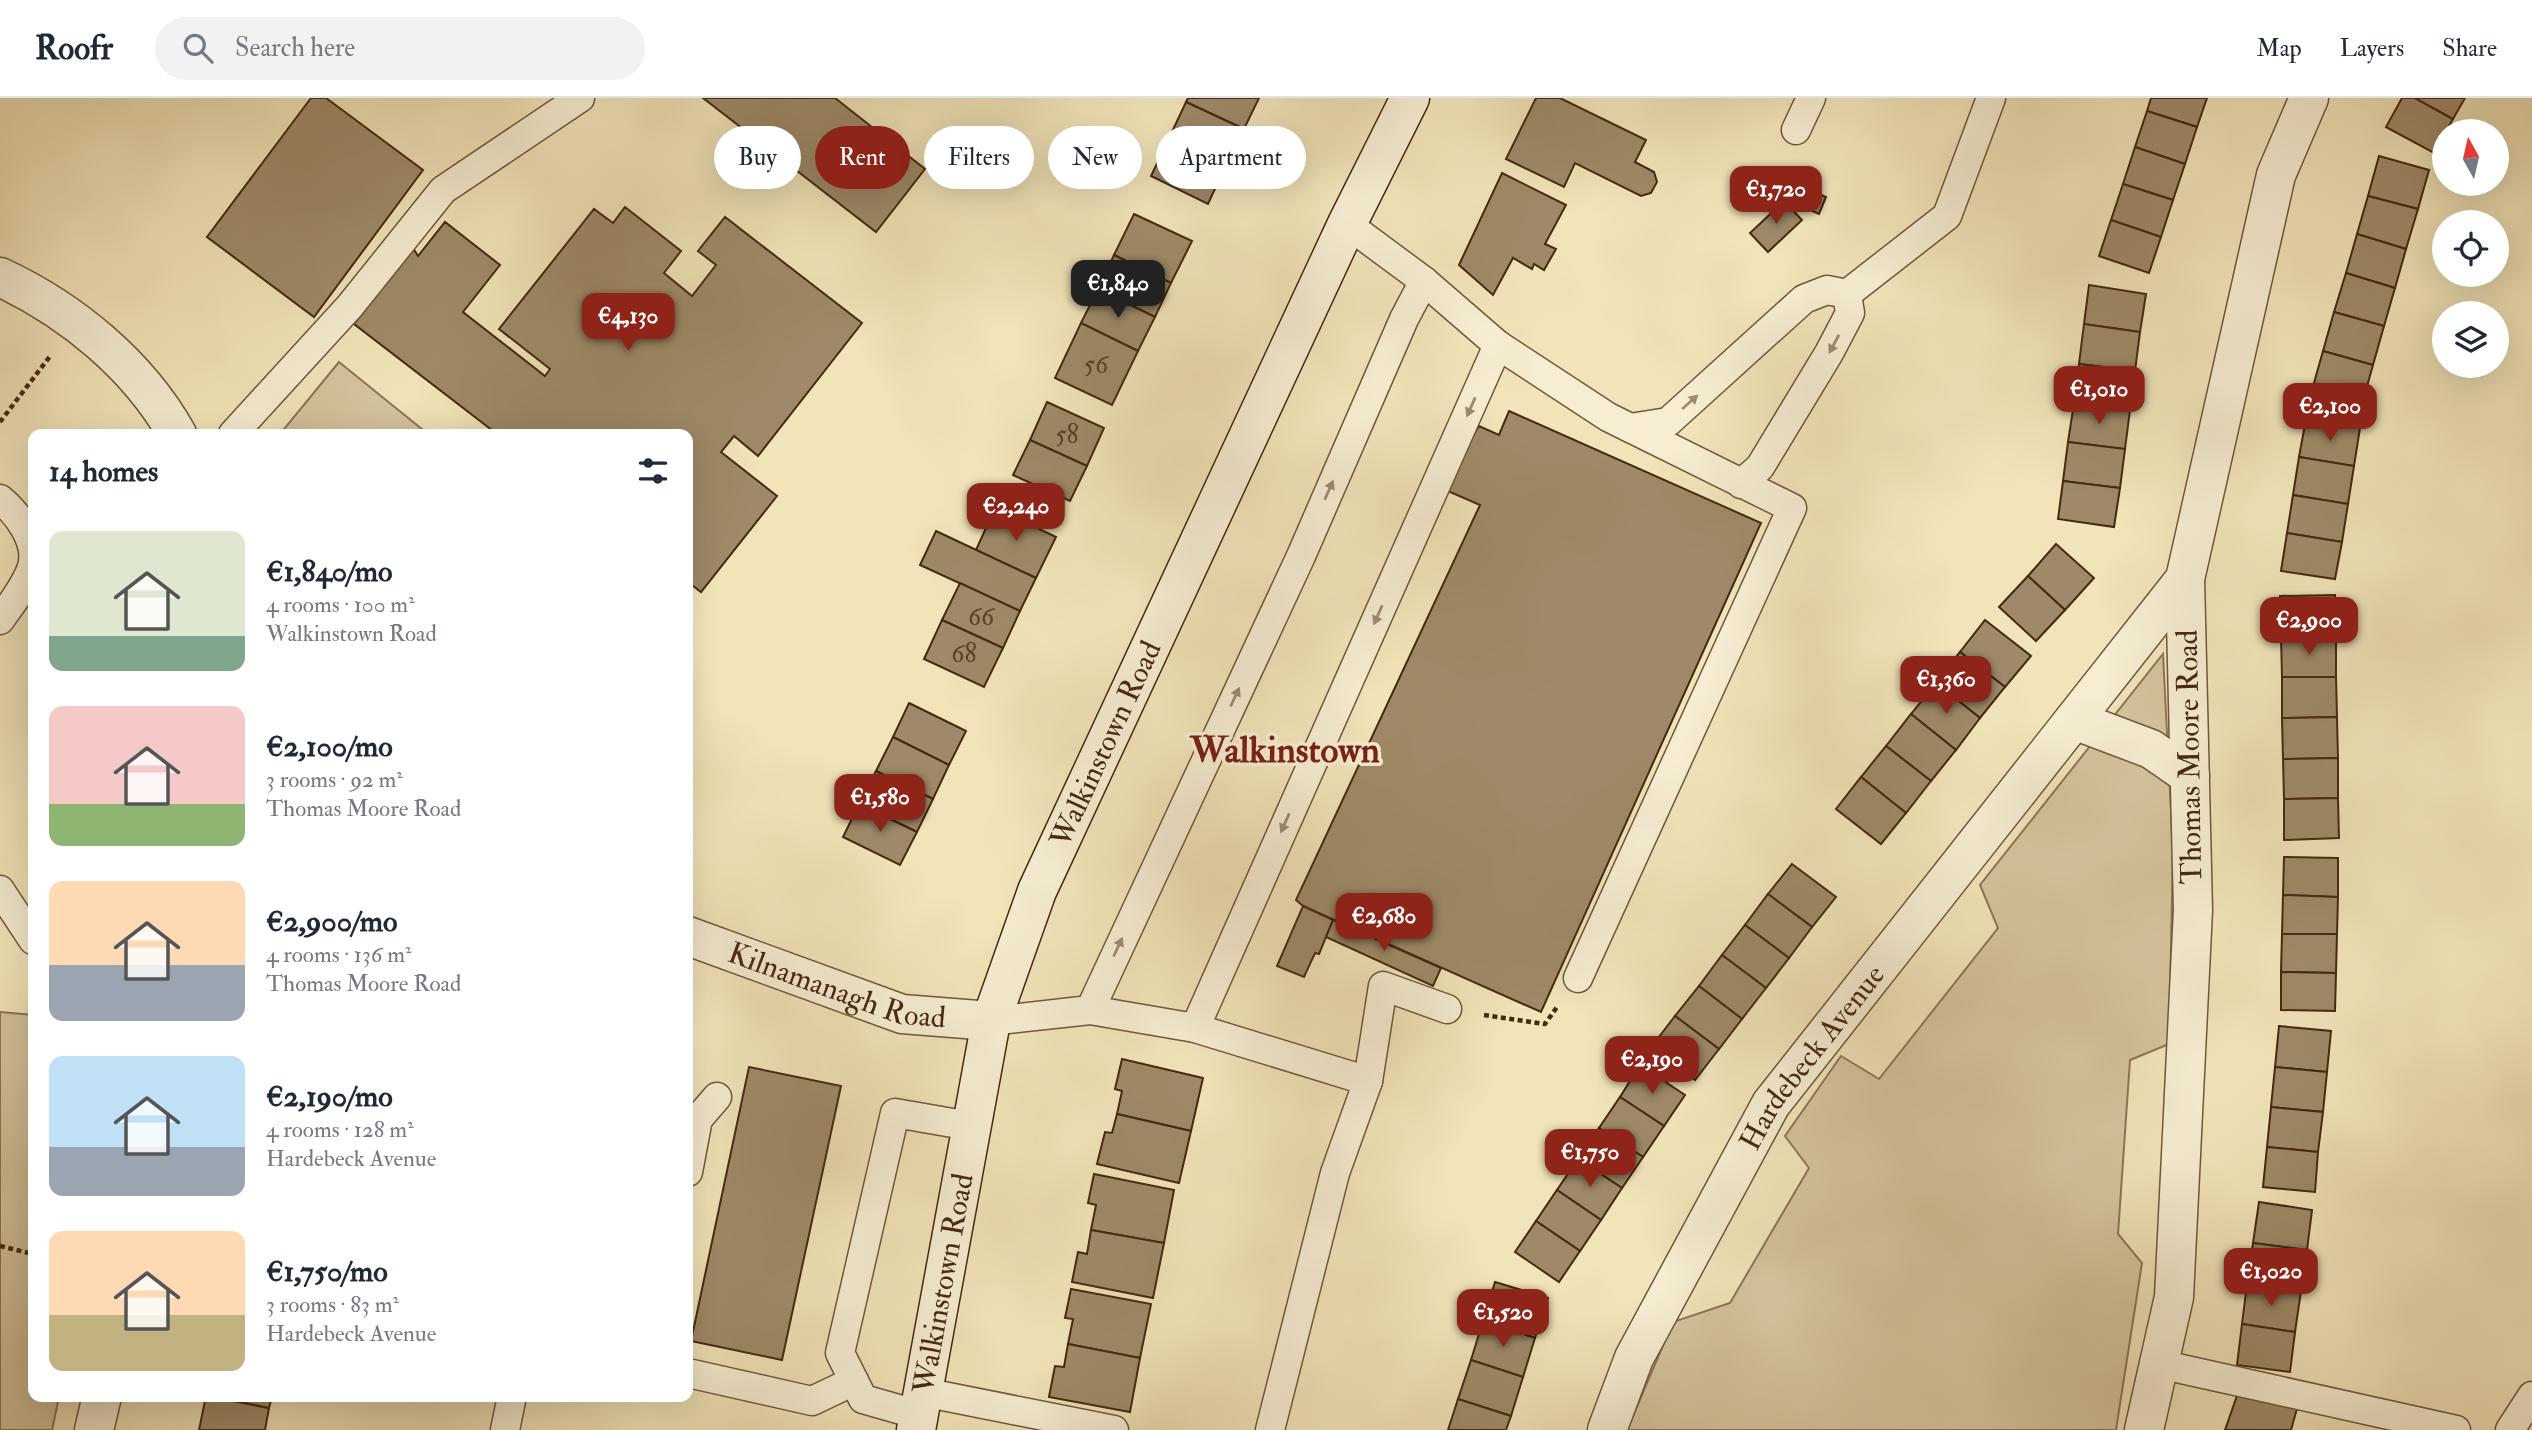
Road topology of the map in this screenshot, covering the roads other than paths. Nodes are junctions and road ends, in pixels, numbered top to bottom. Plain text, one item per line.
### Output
1 (580, 98) edge
2 (1410, 98) edge
3 (1811, 98) edge
4 (1991, 98) edge
5 (2309, 98) edge
6 (1796, 130) dead end
7 (1347, 224) junction
8 (0, 277) edge
9 (1424, 281) junction
10 (1847, 294) junction
11 (1498, 345) junction
12 (1630, 428) junction
13 (173, 429) edge
14 (238, 429) edge
15 (1741, 484) junction
16 (0, 499) edge
17 (28, 536) edge
18 (28, 574) edge
19 (2185, 579) junction
20 (0, 620) edge
21 (2074, 720) junction
22 (2190, 776) junction
23 (0, 890) edge
24 (28, 932) edge
25 (693, 938) edge
26 (1578, 978) road end
27 (1447, 1009) road end
28 (1090, 1010) junction
29 (990, 1021) junction
30 (1195, 1028) junction
31 (1368, 1081) junction
32 (717, 1097) dead end
33 (970, 1126) junction
34 (693, 1146) edge
35 (2158, 1364) junction
36 (693, 1374) edge
37 (854, 1381) junction
38 (2532, 1396) edge
39 (101, 1402) edge
40 (511, 1402) edge
41 (919, 1412) edge
42 (94, 1430) edge
43 (505, 1430) edge
44 (1114, 1430) edge
45 (1270, 1430) edge
46 (1607, 1430) edge
47 (2144, 1430) edge
48 (2456, 1430) edge
49 (2510, 1430) edge

1 - 14 lane
2 - 7 street, Walkinstown Road
3 - 6 lane
4 - 10 lane
5 - 19 street, Thomas Moore Road
7 - 9 lane
7 - 29 street, Walkinstown Road
8 - 13 street
9 - 11 lane
28 -> 9 lane
12 -> 10 lane
10 -> 15 lane
11 - 12 lane
11 -> 30 lane
12 - 15 lane
15 - 26 lane
16 - 17 lane
18 - 20 lane
19 - 21 street, Hardebeck Avenue
19 - 22 street, Thomas Moore Road
21 - 22 street
21 - 46 street, Hardebeck Avenue
22 - 35 street, Thomas Moore Road
23 - 24 lane
25 - 29 street, Kilnamanagh Road
27 - 31 lane
28 - 29 lane
28 - 30 lane
29 - 33 street, Walkinstown Road
30 - 31 lane
31 - 45 lane
32 - 34 lane
33 - 37 lane
33 - 41 street, Walkinstown Road
35 - 47 street, Thomas Moore Road
35 - 48 lane
36 - 37 lane
37 - 41 lane
38 - 49 lane
39 - 42 street
40 - 43 lane
41 - 44 lane

